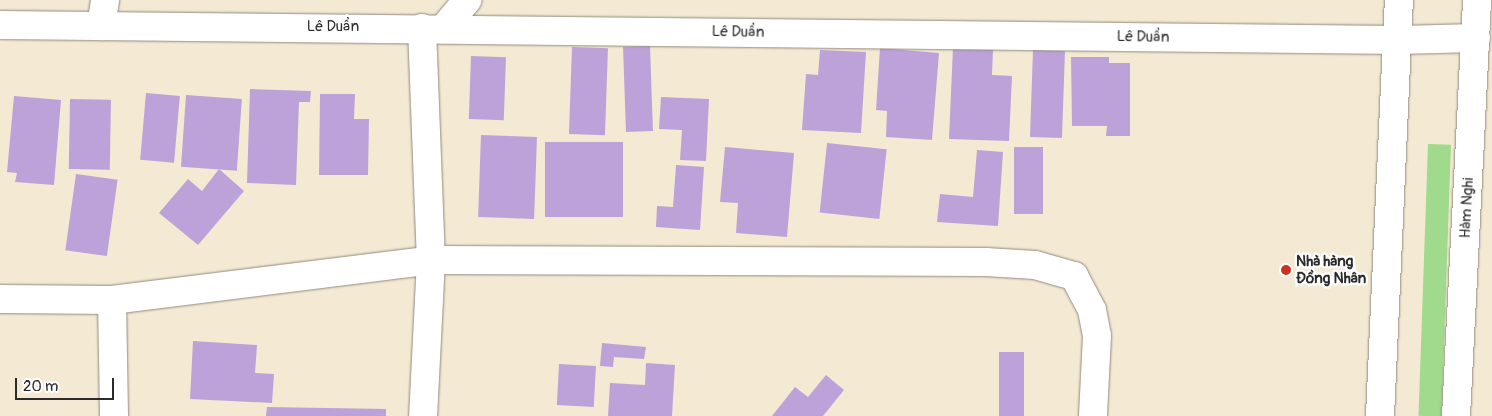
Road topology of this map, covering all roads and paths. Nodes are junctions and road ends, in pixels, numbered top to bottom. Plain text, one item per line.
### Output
1 (467, 0) edge
2 (1399, 0) edge
3 (1478, 0) edge
4 (103, 13) edge
5 (0, 25) edge
6 (432, 28) junction
7 (1484, 38) edge
8 (1399, 40) junction
9 (431, 260) junction
10 (0, 299) edge
11 (112, 300) junction
12 (114, 416) edge
13 (423, 416) edge
14 (1093, 416) edge
15 (1380, 416) edge
16 (1456, 416) edge

1 - 6 main road
2 - 8 main road
3 - 7 main road, Hàm Nghi
4 - 5 main road, Lê Duẩn
4 - 6 main road, Lê Duẩn
6 - 8 main road, Lê Duẩn
6 - 9 main road
7 - 8 main road, Lê Duẩn
7 - 16 main road, Hàm Nghi
8 - 15 main road
9 - 11 main road
9 - 13 main road
9 - 14 main road
10 - 11 main road
11 - 12 main road

